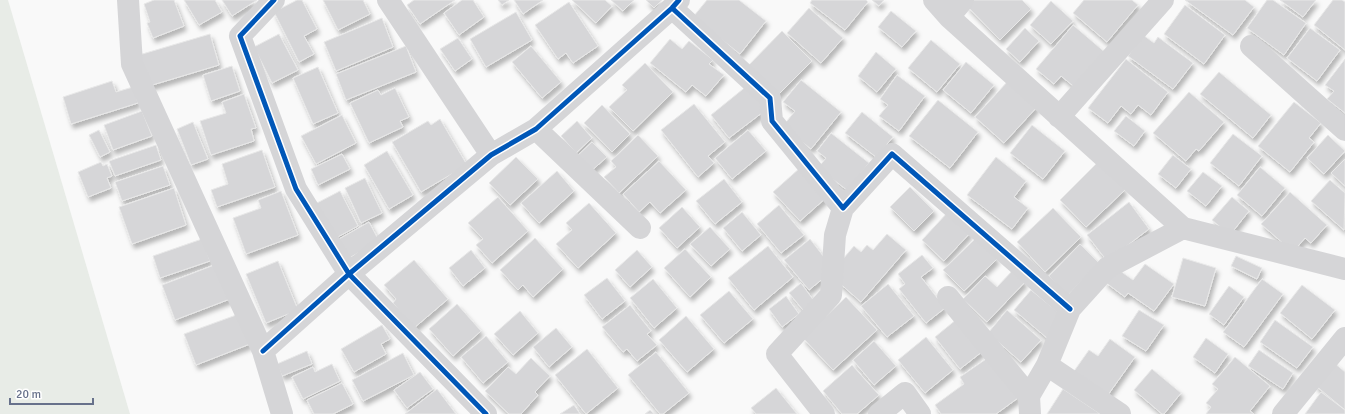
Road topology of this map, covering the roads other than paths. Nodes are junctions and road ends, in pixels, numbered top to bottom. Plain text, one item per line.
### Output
1 (128, 0) edge
2 (274, 0) edge
3 (388, 0) edge
4 (934, 0) edge
5 (963, 0) edge
6 (1163, 0) edge
7 (675, 4) edge
8 (949, 17) junction
9 (1251, 46) dead end
10 (1059, 117) junction
11 (536, 129) junction
12 (1345, 130) edge
13 (490, 155) junction
14 (843, 208) junction
15 (640, 228) dead end
16 (1183, 228) junction
17 (1345, 269) edge
18 (349, 274) junction
19 (948, 297) dead end
20 (1070, 310) junction
21 (1345, 338) edge
22 (263, 351) junction
23 (1047, 365) junction
24 (1029, 405) edge
25 (282, 414) edge
26 (486, 414) edge
27 (824, 414) edge
28 (879, 414) edge
29 (920, 414) edge
30 (1120, 414) edge
31 (1283, 414) edge

1 - 22 street
2 - 18 street
3 - 13 street
4 - 8 street
5 - 8 street
6 - 10 street
7 - 11 street
7 - 14 street
8 - 10 street
9 - 12 street
10 - 16 street
11 - 13 street
11 - 15 street
13 - 18 street
14 - 20 street
14 - 27 street
16 - 17 street
16 - 20 street
18 - 22 street
18 - 26 street
19 - 24 street
20 - 23 street
21 - 31 street
22 - 25 street
23 - 24 street
23 - 30 street
28 - 29 street

